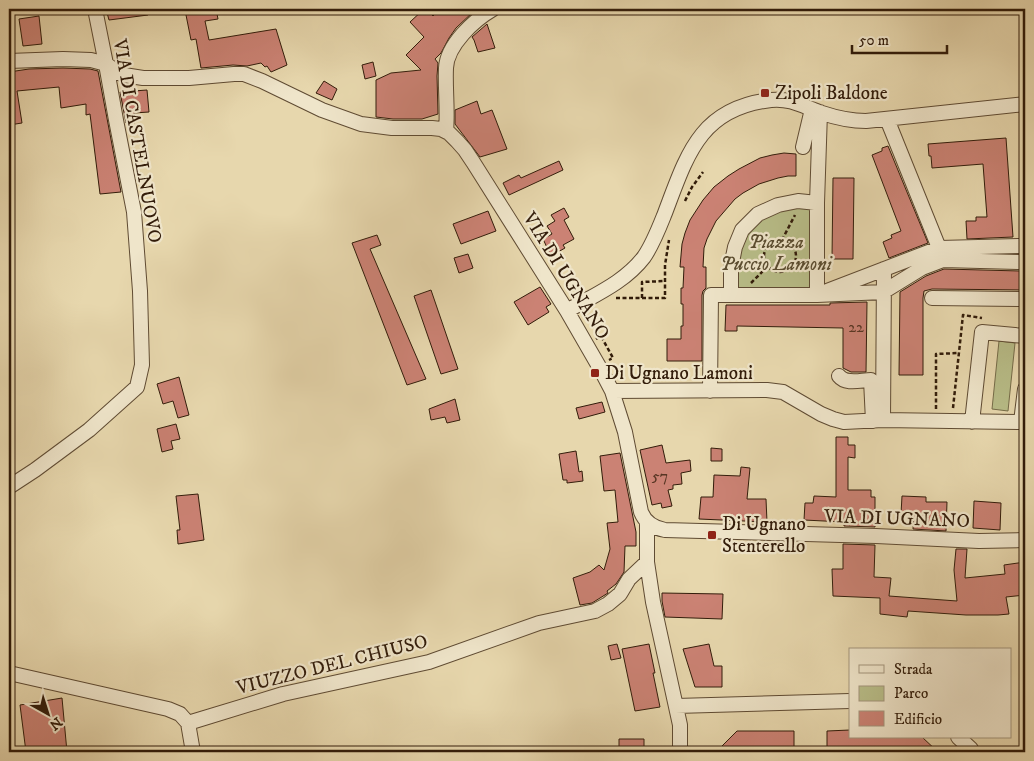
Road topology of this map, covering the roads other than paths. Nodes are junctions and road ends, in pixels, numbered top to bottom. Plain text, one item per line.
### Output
1 (95, 9) edge
2 (493, 9) edge
3 (9, 61) edge
4 (106, 64) junction
5 (1025, 104) edge
6 (816, 111) junction
7 (887, 119) junction
8 (446, 131) junction
9 (804, 147) dead end
10 (817, 203) junction
11 (1023, 245) edge
12 (939, 248) junction
13 (1023, 263) edge
14 (884, 269) junction
15 (883, 292) junction
16 (731, 295) junction
17 (817, 295) junction
18 (932, 298) dead end
19 (1025, 299) edge
20 (567, 311) junction
21 (1025, 336) edge
22 (839, 376) dead end
23 (1025, 389) edge
24 (612, 391) junction
25 (710, 391) junction
26 (878, 421) junction
27 (972, 422) junction
28 (9, 487) edge
29 (647, 522) junction
30 (1025, 540) edge
31 (647, 562) junction
32 (9, 673) edge
33 (849, 701) edge
34 (676, 706) junction
35 (188, 722) junction
36 (959, 738) edge
37 (193, 752) edge
38 (680, 752) edge
39 (969, 752) edge

1 - 4 street, VIA DI CASTELNUOVO
2 - 8 street
3 - 4 street
4 - 8 street
4 - 28 street, VIA DI CASTELNUOVO
5 - 7 street
6 - 7 street
6 - 9 street
6 - 10 street
6 - 20 street
7 - 12 street
8 - 20 street, VIA DI UGNANO
10 - 16 street
10 - 17 street
11 - 12 street
11 - 13 street
12 - 14 street
13 - 15 street
14 - 15 street
14 - 17 street
15 - 17 street
15 - 26 street
16 - 17 street
16 - 25 street
18 - 19 street
20 - 24 street, VIA DI UGNANO
21 - 27 street
22 - 26 street
23 - 27 street
24 - 25 street
24 - 29 street, VIA DI UGNANO
25 - 26 street
26 - 27 street
29 - 30 street, VIA DI UGNANO
29 - 31 street
31 - 34 street
31 - 35 street, VIUZZO DEL CHIUSO
32 - 35 street
33 - 34 street
34 - 38 street
35 - 37 street
36 - 39 street

